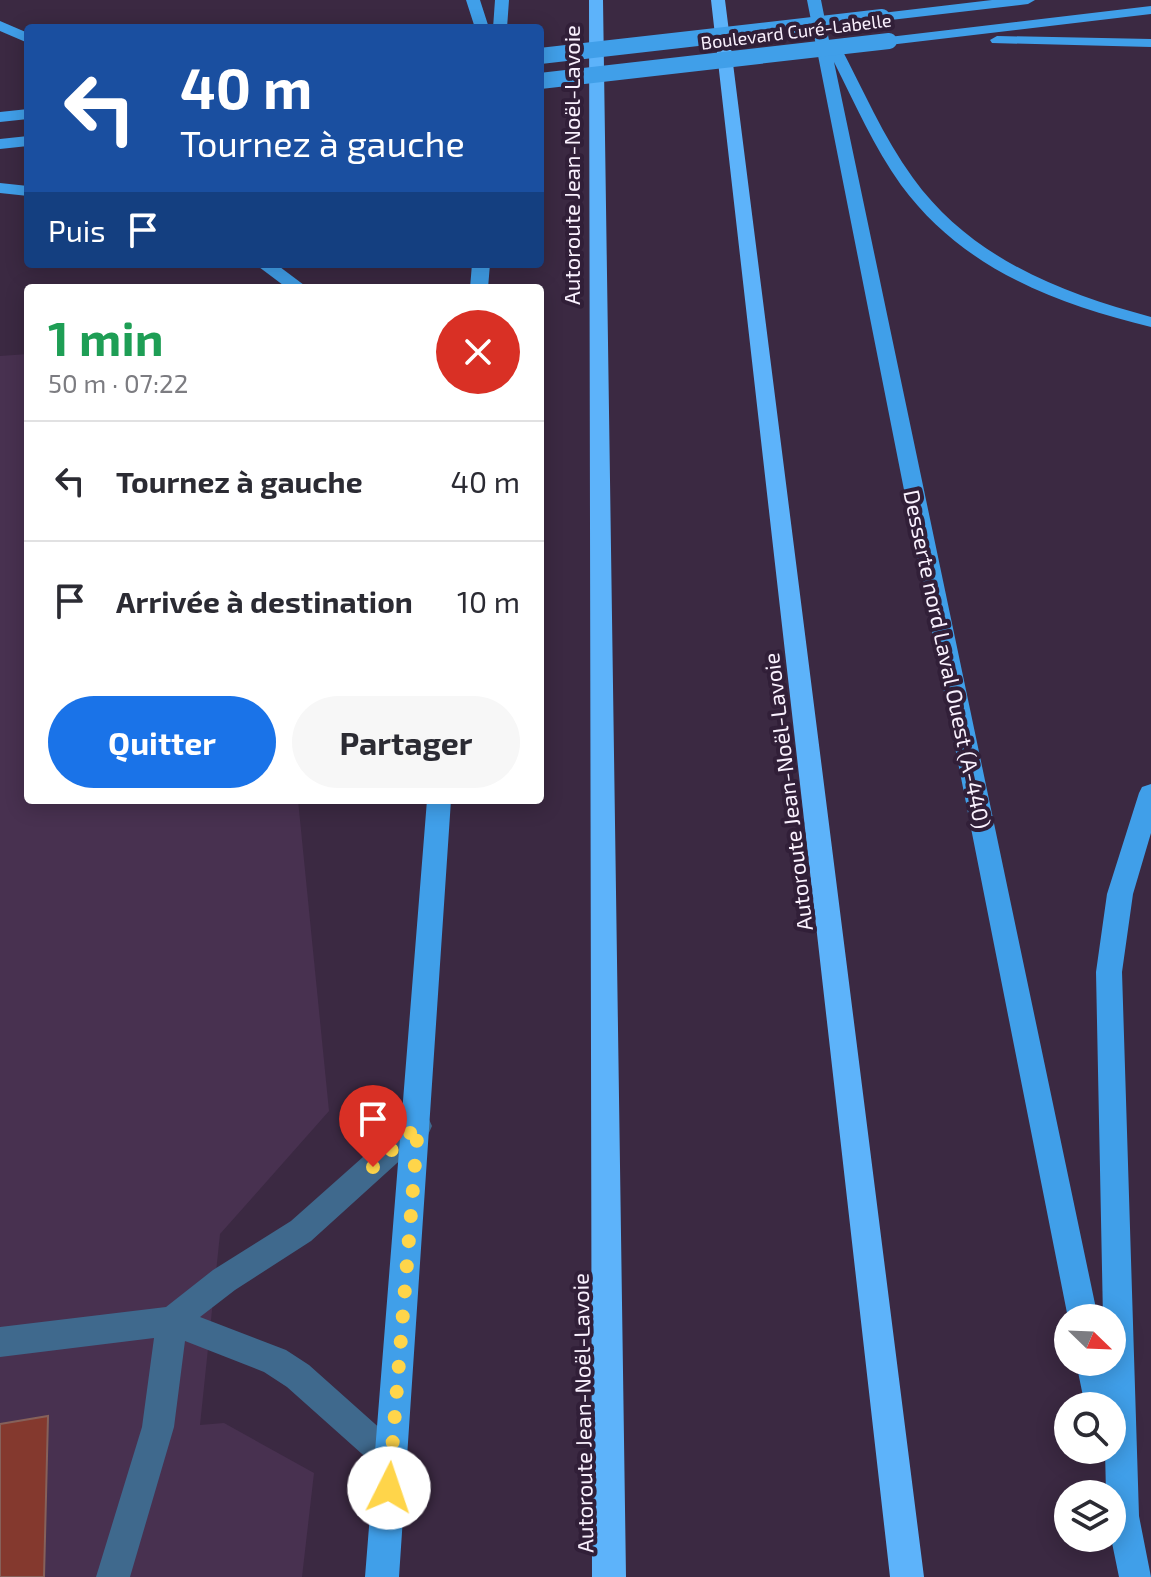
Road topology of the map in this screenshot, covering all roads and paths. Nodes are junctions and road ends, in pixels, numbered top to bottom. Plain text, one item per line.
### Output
1 (473, 0) edge
2 (502, 0) edge
3 (596, 0) edge
4 (718, 0) edge
5 (1028, 0) edge
6 (817, 10) edge
7 (1151, 10) edge
8 (481, 24) edge
9 (500, 24) edge
10 (0, 25) edge
11 (24, 37) edge
12 (923, 37) junction
13 (1151, 43) edge
14 (544, 56) edge
15 (544, 81) edge
16 (24, 114) edge
17 (0, 117) edge
18 (0, 123) edge
19 (14, 143) edge
20 (0, 188) edge
21 (24, 191) edge
22 (270, 268) edge
23 (293, 284) edge
24 (1151, 322) edge
25 (1151, 793) edge
26 (439, 804) edge
27 (418, 1126) junction
28 (1080, 1304) edge
29 (172, 1321) junction
30 (0, 1342) edge
31 (391, 1459) junction
32 (1122, 1480) edge
33 (1126, 1530) edge
34 (113, 1577) edge
35 (382, 1577) edge
36 (609, 1577) edge
37 (907, 1577) edge
38 (1136, 1577) edge

1 - 8 main road
2 - 9 main road
3 - 36 highway, Autoroute Jean-Noël-Lavoie
4 - 37 highway, Autoroute Jean-Noël-Lavoie
5 - 14 main road, Boulevard Curé-Labelle, bridge
6 - 24 main road
6 - 28 main road, Desserte nord Laval Ouest (A-440)
7 - 12 main road, Boulevard Curé-Labelle
10 - 11 main road
12 - 13 main road
12 - 15 main road, Boulevard Curé-Labelle, bridge
16 - 17 main road
18 - 19 main road
20 - 21 main road
22 - 23 main road
25 - 32 main road
26 - 27 main road
27 - 29 lane
27 - 31 main road
29 - 30 lane
29 - 31 lane
29 - 34 lane
31 - 35 main road
33 - 38 main road

